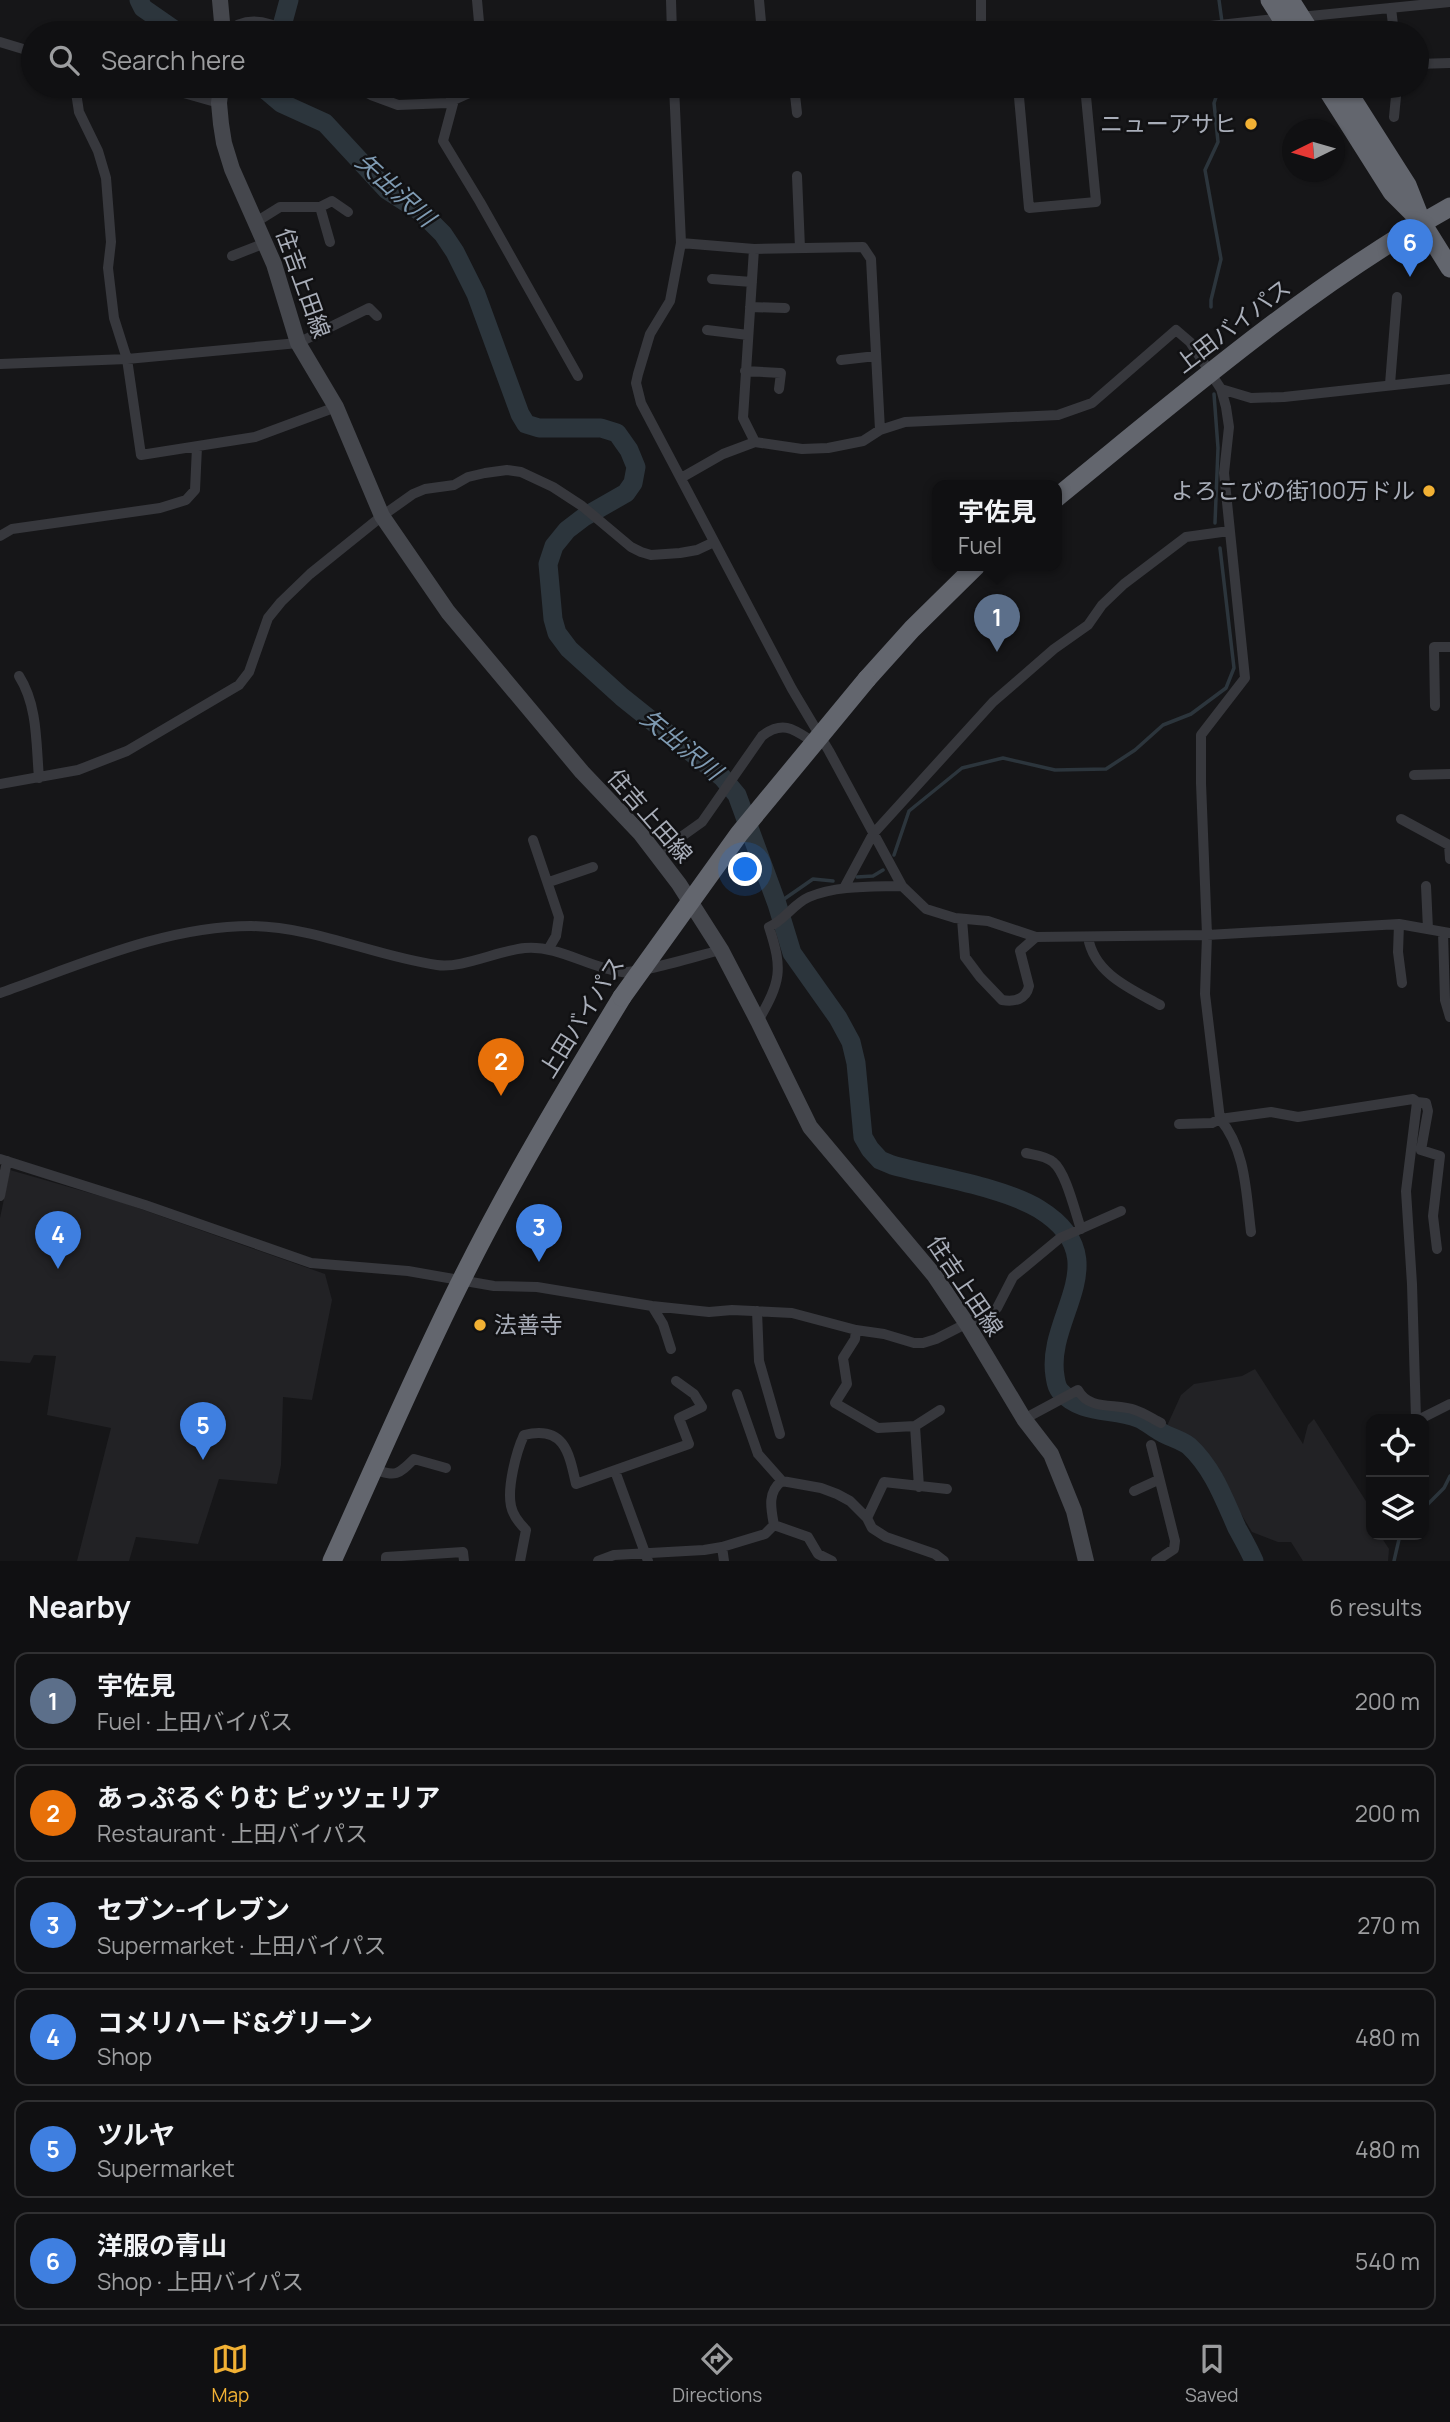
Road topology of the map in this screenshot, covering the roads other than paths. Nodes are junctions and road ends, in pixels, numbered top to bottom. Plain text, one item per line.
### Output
1 (220, 0) edge
2 (477, 0) edge
3 (671, 0) edge
4 (759, 0) edge
5 (981, 0) edge
6 (1270, 0) edge
7 (1450, 2) edge
8 (1391, 8) junction
9 (1450, 12) edge
10 (1295, 20) edge
11 (223, 21) edge
12 (479, 21) edge
13 (672, 21) edge
14 (761, 21) edge
15 (981, 21) edge
16 (1393, 21) edge
17 (0, 43) edge
18 (21, 48) edge
19 (1450, 63) edge
20 (1429, 64) edge
21 (77, 98) edge
22 (201, 98) edge
23 (220, 98) edge
24 (379, 98) edge
25 (458, 98) edge
26 (675, 98) edge
27 (795, 98) edge
28 (1019, 98) edge
29 (1086, 98) edge
30 (1333, 98) edge
31 (1352, 98) edge
32 (1396, 98) edge
33 (454, 100) junction
34 (219, 103) junction
35 (797, 113) dead end
36 (1394, 117) dead end
37 (797, 176) dead end
38 (320, 207) junction
39 (1450, 207) edge
40 (348, 212) dead end
41 (256, 222) junction
42 (1422, 223) junction
43 (330, 242) dead end
44 (265, 243) junction
45 (681, 243) junction
46 (800, 248) junction
47 (754, 249) junction
48 (232, 256) dead end
49 (1450, 268) edge
50 (712, 279) dead end
51 (752, 282) junction
52 (1397, 297) dead end
53 (750, 307) junction
54 (785, 307) dead end
55 (377, 316) dead end
56 (707, 330) dead end
57 (748, 335) junction
58 (298, 343) junction
59 (876, 356) junction
60 (127, 359) junction
61 (841, 360) dead end
62 (0, 363) edge
63 (745, 371) junction
64 (578, 376) dead end
65 (1450, 379) edge
66 (1215, 381) junction
67 (1390, 384) junction
68 (779, 389) dead end
69 (336, 407) junction
70 (880, 430) junction
71 (755, 442) junction
72 (197, 447) junction
73 (681, 478) junction
74 (1062, 495) edge
75 (382, 516) junction
76 (1229, 531) junction
77 (0, 536) edge
78 (714, 542) junction
79 (971, 571) edge
80 (1450, 647) edge
81 (19, 676) dead end
82 (1435, 706) dead end
83 (829, 751) junction
84 (1450, 774) edge
85 (1414, 775) dead end
86 (39, 778) junction
87 (0, 784) edge
88 (1401, 819) dead end
89 (873, 834) junction
90 (533, 839) dead end
91 (657, 854) junction
92 (1450, 859) edge
93 (593, 867) dead end
94 (549, 882) junction
95 (902, 886) junction
96 (1426, 886) dead end
97 (844, 888) junction
98 (962, 919) junction
99 (1399, 924) junction
100 (1429, 929) junction
101 (1447, 932) edge
102 (1207, 935) junction
103 (1036, 937) junction
104 (1088, 937) junction
105 (549, 948) junction
106 (721, 950) junction
107 (1402, 983) dead end
108 (0, 993) edge
109 (1160, 1005) dead end
110 (1450, 1017) edge
111 (758, 1021) junction
112 (1418, 1102) junction
113 (1220, 1119) junction
114 (1179, 1124) dead end
115 (1027, 1153) dead end
116 (4, 1160) edge
117 (0, 1196) edge
118 (1121, 1211) dead end
119 (1080, 1229) junction
120 (1251, 1232) dead end
121 (1437, 1249) dead end
122 (462, 1280) junction
123 (652, 1306) junction
124 (757, 1311) junction
125 (967, 1324) junction
126 (856, 1330) junction
127 (671, 1349) dead end
128 (676, 1381) dead end
129 (737, 1394) dead end
130 (1450, 1404) edge
131 (940, 1410) dead end
132 (1418, 1414) edge
133 (1429, 1414) edge
134 (1024, 1419) junction
135 (1161, 1423) dead end
136 (915, 1426) junction
137 (780, 1434) dead end
138 (1151, 1445) dead end
139 (446, 1468) dead end
140 (374, 1469) junction
141 (615, 1471) junction
142 (1158, 1480) junction
143 (782, 1481) junction
144 (919, 1488) junction
145 (947, 1489) dead end
146 (1134, 1491) dead end
147 (867, 1518) junction
148 (774, 1525) junction
149 (722, 1547) junction
150 (916, 1549) junction
151 (646, 1557) edge
152 (332, 1561) edge
153 (386, 1561) edge
154 (464, 1561) edge
155 (520, 1561) edge
156 (598, 1561) edge
157 (724, 1561) edge
158 (832, 1561) edge
159 (912, 1561) edge
160 (944, 1561) edge
161 (1086, 1561) edge
162 (1157, 1561) edge

1 - 11 main road
2 - 12 street
3 - 13 street
4 - 14 street
5 - 15 street
6 - 10 highway
7 - 8 street
7 - 9 street
8 - 10 street
8 - 16 street
17 - 18 street
19 - 20 street
21 - 60 street
22 - 34 street
23 - 34 main road, 住吉上田線
24 - 33 street
25 - 33 street
26 - 45 street
27 - 35 street
28 - 29 street
30 - 42 highway
31 - 42 highway
32 - 36 street
33 - 64 street
34 - 41 main road, 住吉上田線
37 - 46 street
38 - 40 street
38 - 41 street
38 - 43 street
39 - 42 highway, 上田バイパス
41 - 44 main road, 住吉上田線
42 - 49 highway
42 - 66 highway, 上田バイパス
44 - 48 street
44 - 58 main road, 住吉上田線
45 - 47 street
45 - 73 street
46 - 47 street
46 - 59 street
47 - 51 street
50 - 51 street
51 - 53 street
52 - 67 street
53 - 54 street
53 - 57 street
55 - 58 street
56 - 57 street
57 - 63 street
58 - 60 street
58 - 69 main road, 住吉上田線
59 - 61 street
59 - 70 street
60 - 62 street
60 - 72 street
63 - 68 street
63 - 71 street
65 - 67 street
66 - 67 street
66 - 70 street
66 - 74 highway, 上田バイパス
66 - 76 street
69 - 72 street
69 - 75 main road, 住吉上田線
70 - 71 street
71 - 73 street
72 - 77 street
73 - 78 street
75 - 78 street
75 - 86 street
75 - 91 main road, 住吉上田線
76 - 89 street
76 - 102 street
78 - 83 street
79 - 122 highway, 上田バイパス, bridge
80 - 82 street
81 - 86 street
83 - 89 street
83 - 91 street
84 - 85 street
86 - 87 street
88 - 92 street
89 - 95 street
89 - 97 street
90 - 94 street
91 - 106 main road, 住吉上田線
93 - 94 street
94 - 105 street
95 - 97 street
95 - 98 street
96 - 100 street
97 - 111 street
98 - 103 street
98 - 103 street
99 - 100 street
99 - 102 street
99 - 107 street
100 - 101 street
101 - 110 street
102 - 104 street
102 - 113 street
103 - 104 street
104 - 109 street
105 - 106 street
105 - 108 street
106 - 111 main road, 住吉上田線
111 - 125 main road, 住吉上田線
112 - 113 street
112 - 121 street
112 - 132 street
113 - 114 street
113 - 120 street
115 - 119 street
116 - 117 street
116 - 122 street
118 - 119 street
119 - 125 street
122 - 123 street
122 - 140 highway, 上田バイパス
123 - 124 street
123 - 127 street
124 - 126 street
124 - 137 street
125 - 126 street
125 - 134 main road, 住吉上田線
126 - 136 street
128 - 141 street
129 - 143 street
130 - 133 street
131 - 136 street
134 - 135 street
134 - 161 main road, 住吉上田線
136 - 144 street
138 - 142 street
139 - 140 street
140 - 152 highway, 上田バイパス
141 - 151 street
141 - 155 street
142 - 146 street
142 - 162 street
143 - 147 street
143 - 148 street
144 - 145 street
144 - 147 street
147 - 150 street
148 - 149 street
148 - 158 street
149 - 151 street
149 - 157 street
150 - 159 street
150 - 160 street
151 - 156 street
153 - 154 street

